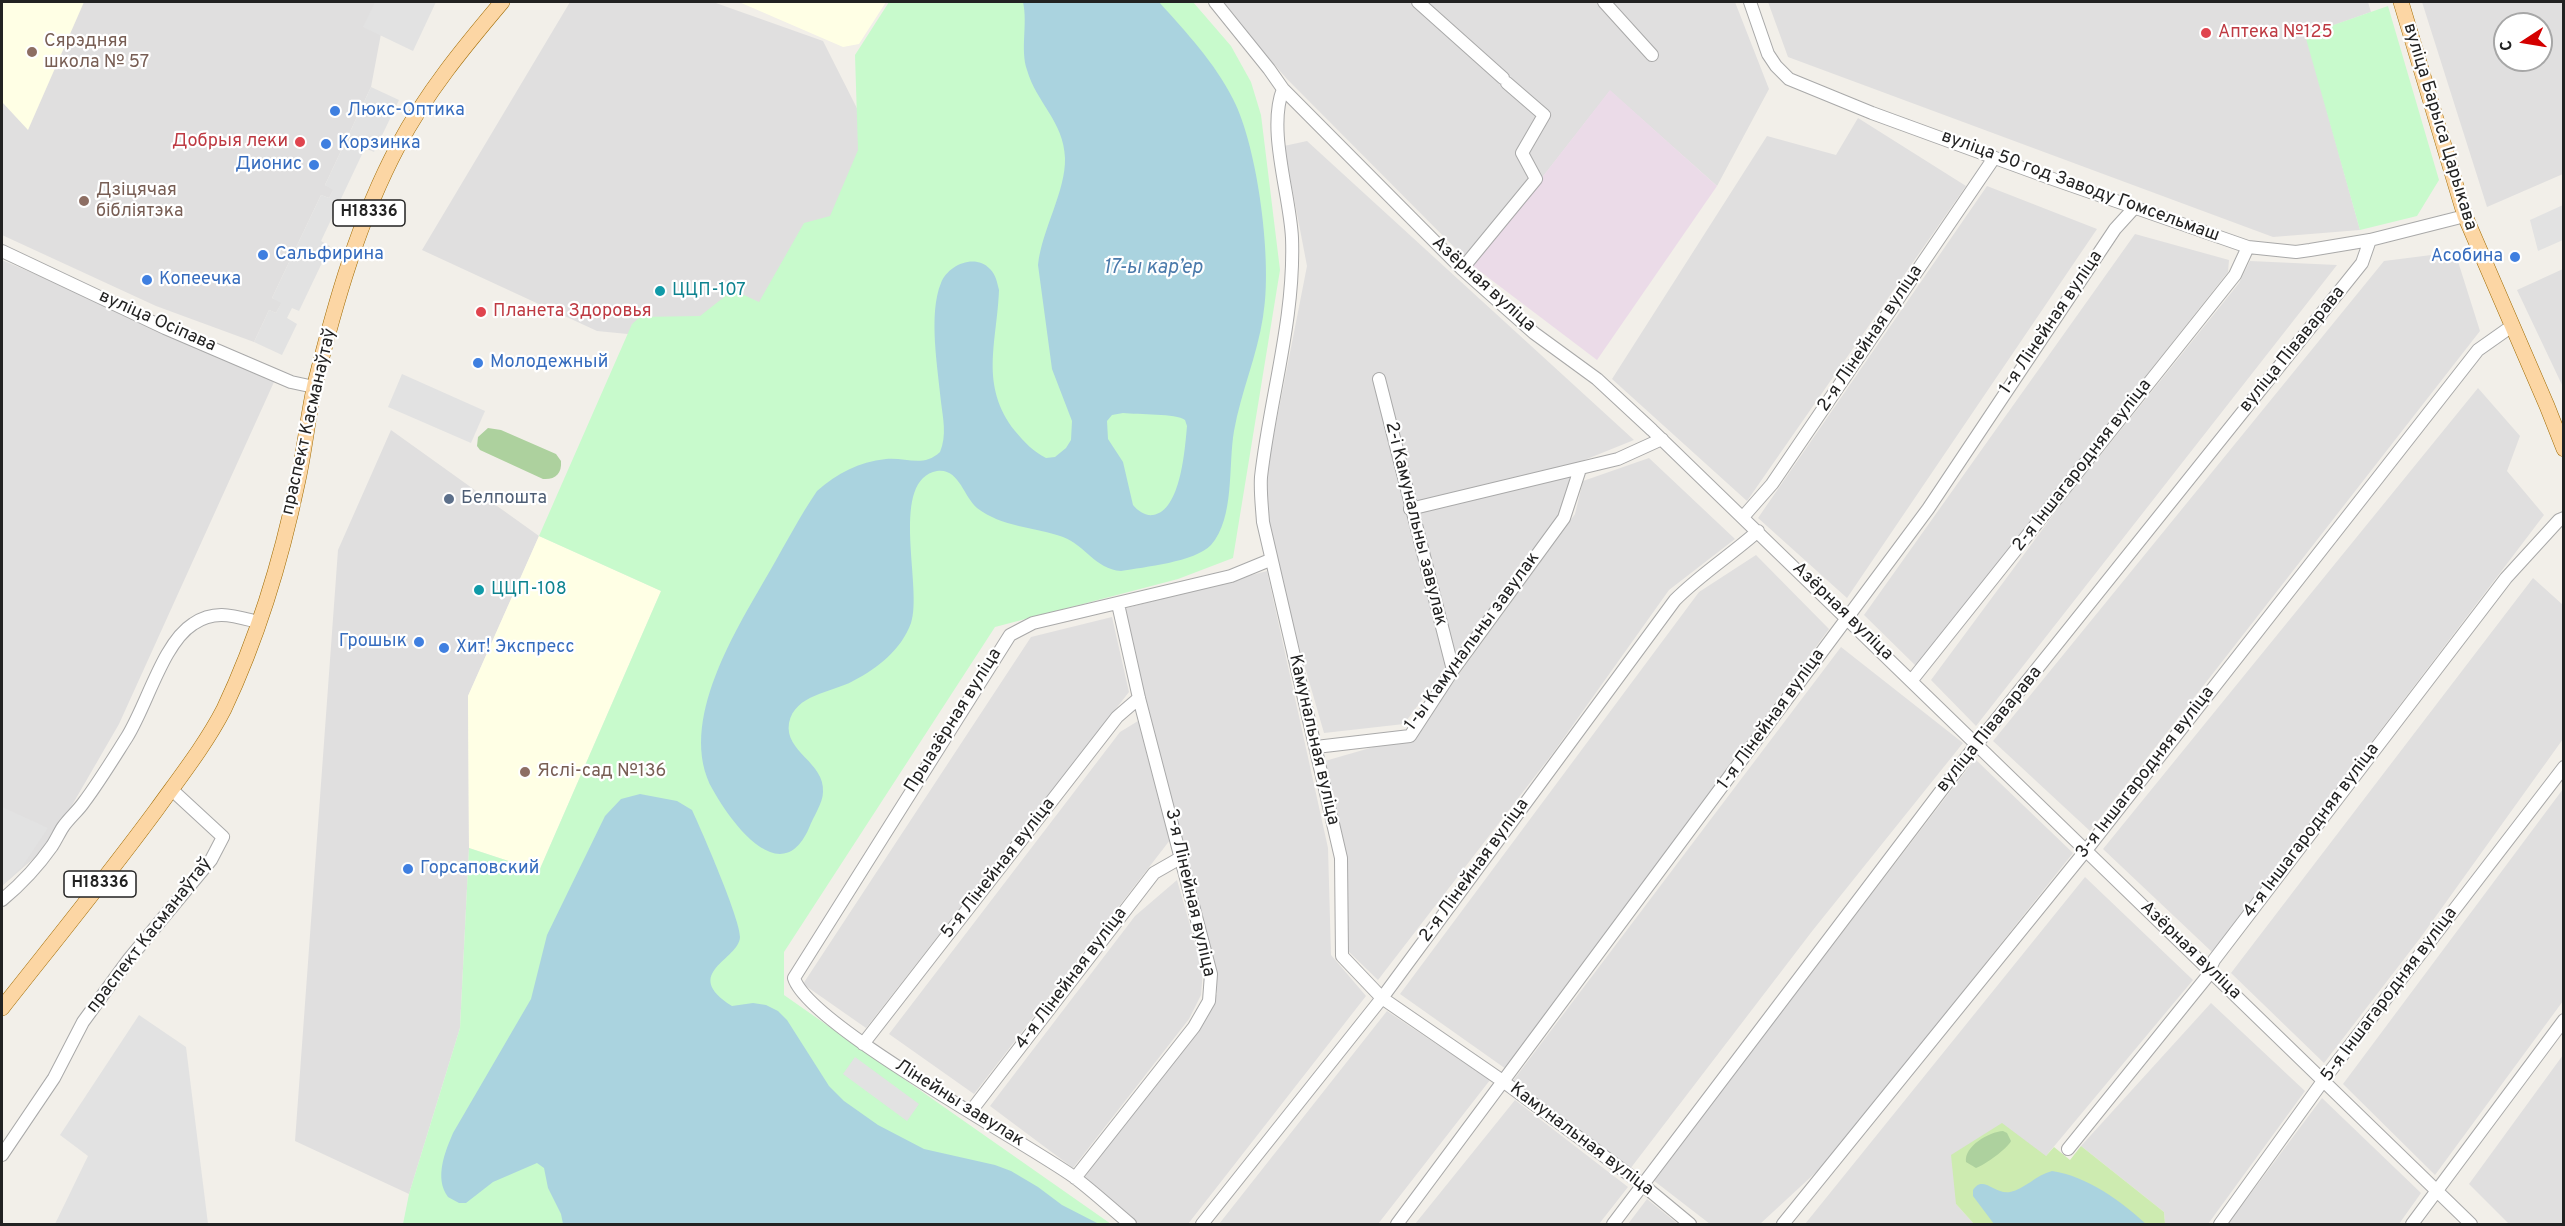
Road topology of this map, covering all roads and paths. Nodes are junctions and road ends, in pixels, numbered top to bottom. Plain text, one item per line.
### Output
1 (502, 2) edge
2 (1215, 2) edge
3 (1420, 2) edge
4 (1604, 2) edge
5 (1750, 2) edge
6 (2401, 2) edge
7 (1652, 55) dead end
8 (1283, 89) junction
9 (1994, 158) junction
10 (2135, 207) junction
11 (2465, 216) junction
12 (2370, 240) junction
13 (2248, 247) junction
14 (2, 252) edge
15 (1462, 269) junction
16 (2512, 326) junction
17 (1379, 378) dead end
18 (314, 387) junction
19 (1662, 439) junction
20 (2564, 449) edge
21 (1580, 469) junction
22 (1410, 509) junction
23 (1743, 517) junction
24 (2564, 518) edge
25 (1758, 531) junction
26 (1270, 560) junction
27 (1118, 604) junction
28 (1847, 618) junction
29 (258, 622) junction
30 (1452, 670) junction
31 (1912, 681) junction
32 (1139, 698) junction
33 (1978, 744) junction
34 (1316, 747) junction
35 (2564, 767) edge
36 (171, 789) junction
37 (2085, 850) junction
38 (1182, 857) junction
39 (2, 900) edge
40 (2210, 969) junction
41 (794, 978) joint
42 (1382, 998) junction
43 (2, 1008) edge
44 (2564, 1020) edge
45 (863, 1044) junction
46 (2324, 1081) junction
47 (1504, 1082) junction
48 (971, 1111) junction
49 (2068, 1149) dead end
50 (2, 1155) edge
51 (1075, 1178) junction
52 (1643, 1185) junction
53 (2436, 1191) junction
54 (1130, 1224) edge
55 (1202, 1224) edge
56 (1396, 1224) edge
57 (1613, 1224) edge
58 (1690, 1224) edge
59 (1783, 1224) edge
60 (2220, 1224) edge
61 (2412, 1224) edge
62 (2471, 1224) edge

1 - 18 main road, праспект Касманаўтаў / Н18336
2 - 8 street, Азёрная вуліца
3 - 15 street
4 - 7 street
5 - 9 street, вуліца 50 год Заводу Гомсельмаш
6 - 11 main road, вуліца Барыса Царыкава
8 - 15 street, Азёрная вуліца
8 - 26 street, Камунальная вуліца
9 - 10 street, вуліца 50 год Заводу Гомсельмаш
9 - 23 street, 2-я Лінейная вуліца
10 - 13 street, вуліца 50 год Заводу Гомсельмаш
10 - 28 street, 1-я Лінейная вуліца
11 - 12 street, вуліца 50 год Заводу Гомсельмаш
11 - 16 main road, вуліца Барыса Царыкава
12 - 13 street, вуліца 50 год Заводу Гомсельмаш
12 - 33 street, вуліца Піваварава
13 - 31 street, 2-я Іншагародняя вуліца
14 - 18 street, вуліца Осіпава
15 - 19 street, Азёрная вуліца
16 - 20 main road, вуліца Барыса Царыкава
16 - 37 street, 3-я Іншагародняя вуліца
17 - 22 street, 2-і Камунальны завулак
18 - 29 main road, праспект Касманаўтаў / Н18336
19 - 21 street
19 - 23 street, Азёрная вуліца
21 - 22 street
21 - 30 street, 1-ы Камунальны завулак
22 - 30 street, 2-і Камунальны завулак
23 - 25 street, Азёрная вуліца
24 - 40 street, 4-я Іншагародняя вуліца
25 - 28 street, Азёрная вуліца
25 - 42 street, 2-я Лінейная вуліца
26 - 27 street, Прыазёрная вуліца
26 - 34 street, Камунальная вуліца
27 - 32 street, 3-я Лінейная вуліца
27 - 41 street, Прыазёрная вуліца
28 - 31 street, Азёрная вуліца
28 - 47 street, 1-я Лінейная вуліца
29 - 36 main road, праспект Касманаўтаў / Н18336
29 - 39 street
30 - 34 street, 1-ы Камунальны завулак
31 - 33 street, Азёрная вуліца
32 - 38 street, 3-я Лінейная вуліца
32 - 45 street, 5-я Лінейная вуліца
33 - 37 street, Азёрная вуліца
33 - 52 street, вуліца Піваварава
34 - 42 street, Камунальная вуліца
35 - 46 street, 5-я Іншагародняя вуліца
36 - 43 main road, праспект Касманаўтаў / Н18336
36 - 50 street, праспект Касманаўтаў
37 - 40 street, Азёрная вуліца
37 - 59 street, 3-я Іншагародняя вуліца
38 - 48 street, 4-я Лінейная вуліца
38 - 51 street, 3-я Лінейная вуліца
40 - 46 street, Азёрная вуліца
40 - 49 street, 4-я Іншагародняя вуліца
41 - 45 street, Лінейны завулак
42 - 47 street, Камунальная вуліца
42 - 55 street, 2-я Лінейная вуліца
44 - 53 street
45 - 48 street, Лінейны завулак
46 - 53 street, Азёрная вуліца
46 - 60 street, 5-я Іншагародняя вуліца
47 - 52 street, Камунальная вуліца
47 - 56 street, 1-я Лінейная вуліца
48 - 51 street, Лінейны завулак
51 - 54 street, Лінейны завулак
52 - 57 street, вуліца Піваварава
52 - 58 street, Камунальная вуліца
53 - 61 street
53 - 62 street, Азёрная вуліца

